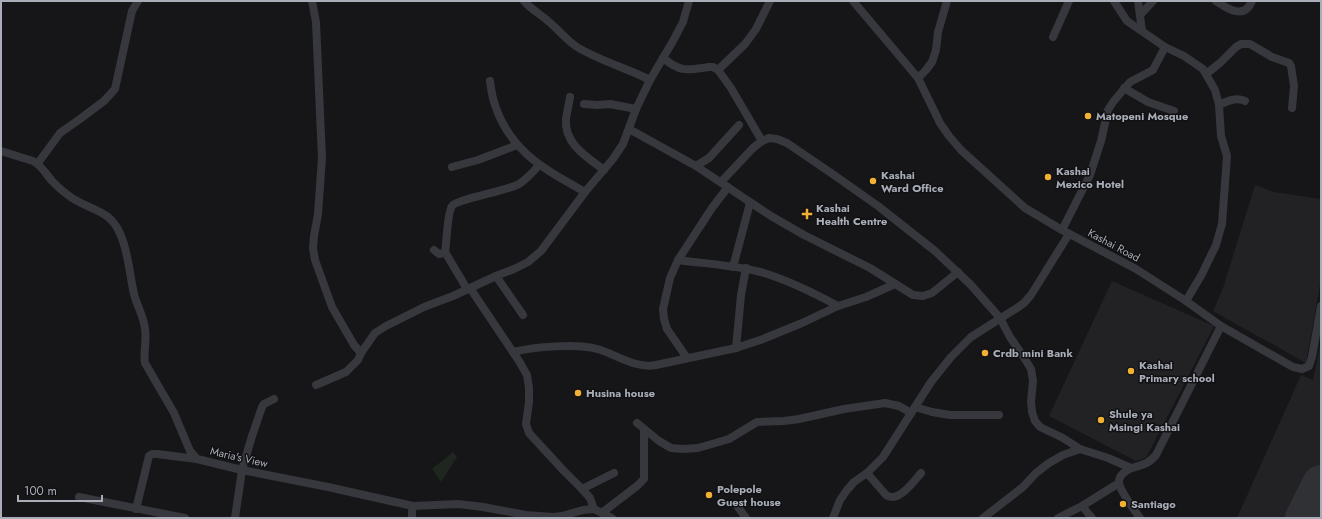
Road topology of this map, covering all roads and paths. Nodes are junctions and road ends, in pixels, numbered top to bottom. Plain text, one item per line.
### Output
1 (138, 1) edge
2 (312, 1) edge
3 (524, 1) edge
4 (689, 1) edge
5 (770, 1) edge
6 (853, 1) edge
7 (948, 1) edge
8 (1069, 1) edge
9 (1114, 1) edge
10 (1138, 1) edge
11 (1153, 1) edge
12 (1216, 1) edge
13 (1252, 1) edge
14 (1140, 15) junction
15 (1142, 31) junction
16 (1054, 37) dead end
17 (1165, 46) junction
18 (663, 58) junction
19 (718, 70) junction
20 (1206, 74) junction
21 (918, 78) junction
22 (650, 80) junction
23 (490, 81) dead end
24 (1124, 88) junction
25 (570, 97) dead end
26 (1245, 101) dead end
27 (584, 104) dead end
28 (1219, 105) junction
29 (1292, 108) dead end
30 (636, 110) junction
31 (1174, 111) dead end
32 (738, 125) dead end
33 (629, 129) junction
34 (762, 140) junction
35 (517, 145) junction
36 (1, 151) edge
37 (38, 163) junction
38 (539, 165) junction
39 (696, 166) junction
40 (452, 167) dead end
41 (604, 170) junction
42 (725, 184) junction
43 (585, 192) junction
44 (750, 203) junction
45 (1066, 232) junction
46 (434, 250) dead end
47 (445, 252) junction
48 (678, 260) junction
49 (733, 267) junction
50 (746, 268) junction
51 (958, 272) junction
52 (496, 276) junction
53 (895, 284) junction
54 (468, 289) junction
55 (1186, 301) junction
56 (838, 306) junction
57 (1321, 306) edge
58 (523, 315) dead end
59 (1000, 318) junction
60 (1221, 326) junction
61 (736, 348) junction
62 (513, 352) junction
63 (362, 353) junction
64 (687, 358) junction
65 (316, 385) dead end
66 (274, 399) dead end
67 (913, 410) junction
68 (999, 415) dead end
69 (637, 423) dead end
70 (644, 429) junction
71 (1080, 449) junction
72 (197, 459) junction
73 (1131, 468) junction
74 (242, 470) junction
75 (614, 473) dead end
76 (867, 473) junction
77 (921, 473) dead end
78 (1119, 483) junction
79 (582, 489) junction
80 (79, 497) dead end
81 (413, 506) junction
82 (1082, 506) junction
83 (738, 508) dead end
84 (138, 509) junction
85 (594, 509) junction
86 (603, 512) junction
87 (504, 514) edge
88 (138, 518) edge
89 (185, 518) edge
90 (235, 518) edge
91 (412, 518) edge
92 (612, 518) edge
93 (746, 518) edge
94 (833, 518) edge
95 (983, 518) edge
96 (1058, 518) edge
97 (1092, 518) edge
98 (1140, 518) edge

1 - 37 street
2 - 63 street
3 - 22 street
4 - 18 street
5 - 19 street
6 - 21 street, Kashai Road
7 - 21 street
8 - 16 street
9 - 15 street
10 - 14 street
11 - 14 street
12 - 13 street
14 - 15 street
15 - 17 street
17 - 20 street
17 - 24 street
18 - 19 street
18 - 22 street
19 - 34 street
20 - 28 street
20 - 29 street
21 - 45 street, Kashai Road
22 - 30 street
23 - 35 street
24 - 31 street
24 - 45 street
25 - 41 street
26 - 28 street
27 - 30 street
28 - 55 street
30 - 33 street
32 - 39 street
33 - 39 street
33 - 41 street
34 - 42 street
34 - 51 street
35 - 38 street
35 - 40 street
36 - 37 street, Maria's View
37 - 72 street, Maria's View
38 - 43 street
38 - 47 street
39 - 42 street
41 - 43 street
42 - 44 street
42 - 48 street
43 - 52 street
44 - 49 street
44 - 53 street
45 - 55 street, Kashai Road
45 - 59 street
46 - 47 street
47 - 54 street
48 - 49 street
48 - 64 street
49 - 50 street
50 - 56 street
50 - 61 street
51 - 53 street
51 - 59 street
52 - 54 street
52 - 58 street
53 - 56 street
54 - 62 street
54 - 63 street
55 - 60 street, Kashai Road
56 - 61 street
57 - 60 street, Kashai Road
59 - 67 street
59 - 71 street
60 - 73 street
61 - 64 street
62 - 64 street
62 - 79 street
63 - 65 street
66 - 74 street
67 - 68 street
67 - 70 street
67 - 76 street
69 - 70 street
70 - 86 street
71 - 73 street
71 - 95 street
72 - 74 street, Maria's View
72 - 84 street
73 - 78 street
74 - 81 street, Maria's View
74 - 90 street
75 - 79 street
76 - 77 street
76 - 94 street
78 - 82 street
78 - 98 street
79 - 85 street
80 - 84 street
81 - 87 street, Maria's View
81 - 91 street
82 - 96 street
82 - 97 street
83 - 93 street
84 - 88 street
84 - 89 street
85 - 86 street, Maria's View
85 - 87 street, Maria's View
86 - 92 street, Maria's View

